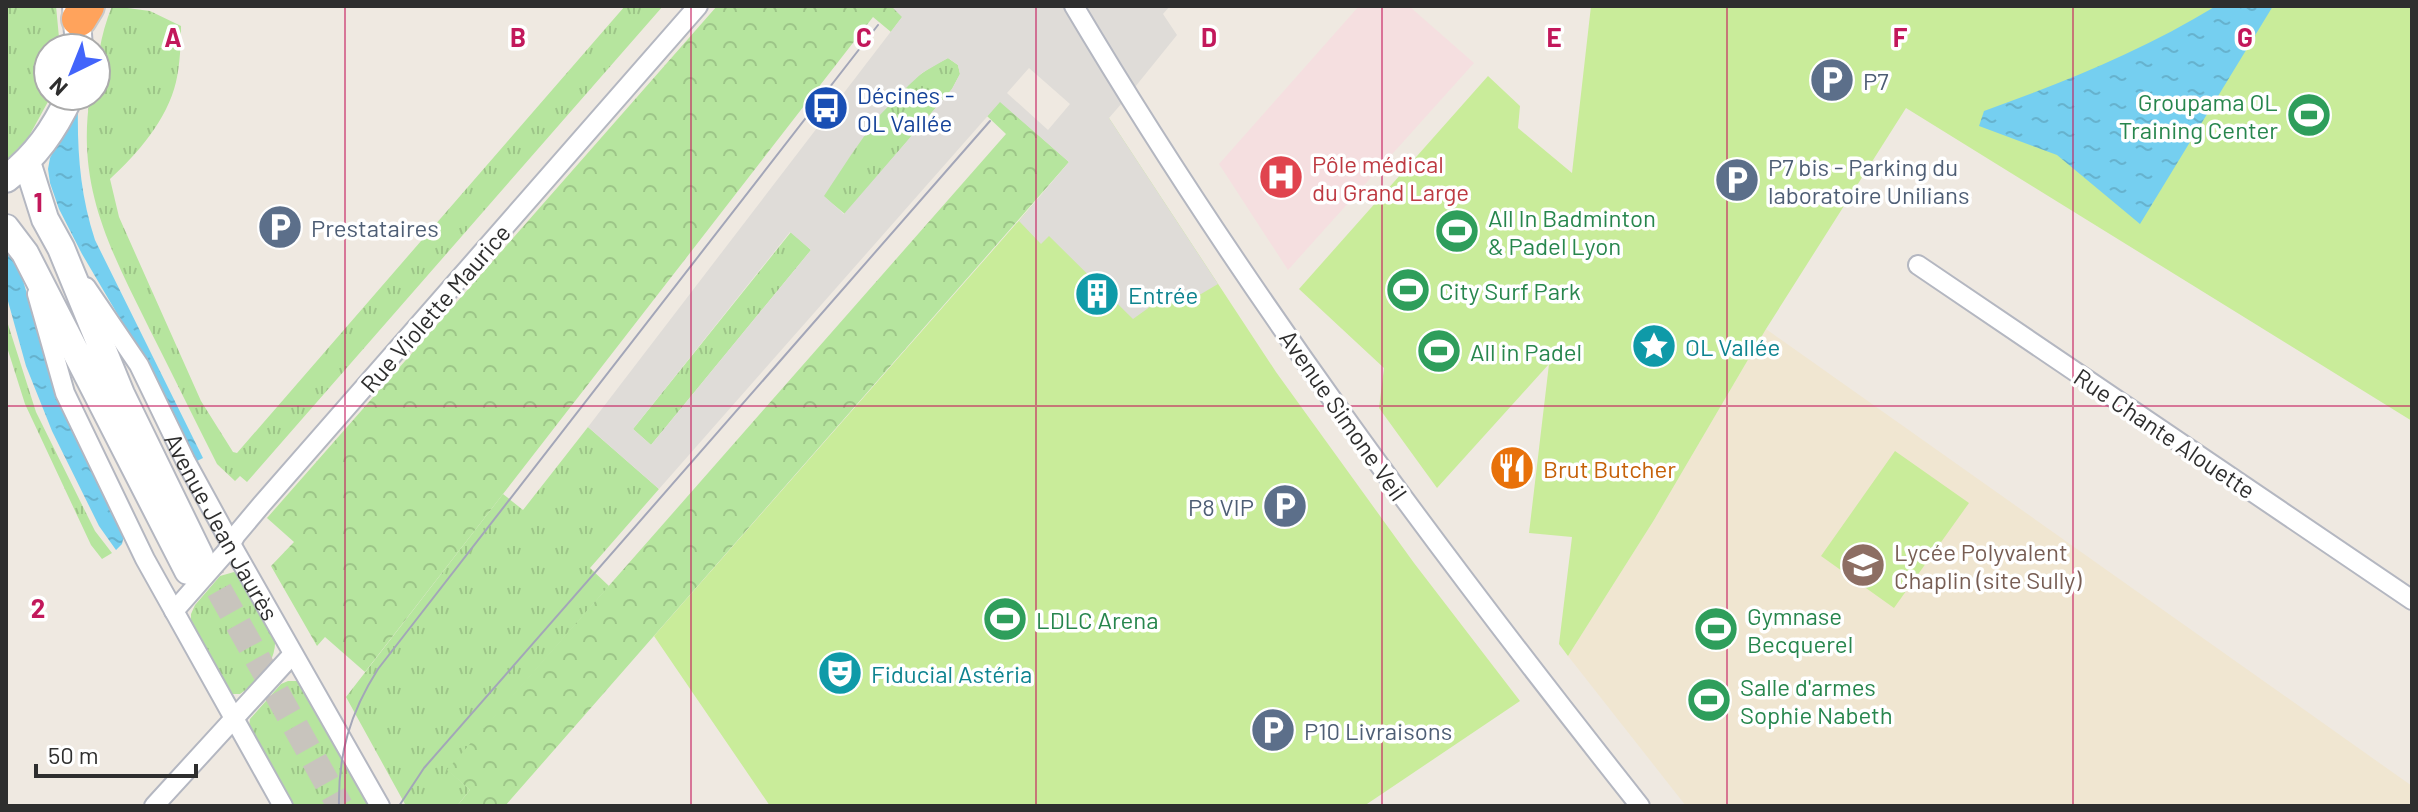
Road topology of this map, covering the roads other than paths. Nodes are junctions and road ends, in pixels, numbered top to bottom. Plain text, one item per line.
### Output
1 (698, 6) edge
2 (1074, 6) edge
3 (62, 112) edge
4 (27, 162) junction
5 (6, 179) edge
6 (6, 228) edge
7 (61, 248) junction
8 (25, 253) junction
9 (1918, 265) dead end
10 (231, 544) junction
11 (2412, 600) edge
12 (174, 611) junction
13 (293, 654) junction
14 (234, 721) junction
15 (154, 806) edge
16 (283, 806) edge
17 (380, 806) edge
18 (1640, 806) edge

1 - 10 street, Rue Violette Maurice
2 - 18 street, Avenue Simone Veil
3 - 4 main road
4 - 5 main road
4 - 7 main road, Avenue Jean Jaurès
6 - 8 main road, Avenue Jean Jaurès
7 - 8 main road, Avenue Jean Jaurès
7 - 10 street, Avenue Jean Jaurès
8 - 12 street, Avenue Jean Jaurès
9 - 11 street, Rue Chante Alouette
10 - 12 street, Rue Violette Maurice
10 - 13 street, Avenue Jean Jaurès
12 - 14 street, Avenue Jean Jaurès
13 - 14 street
13 - 17 street, Avenue Jean Jaurès
14 - 15 street
14 - 16 street, Avenue Jean Jaurès

